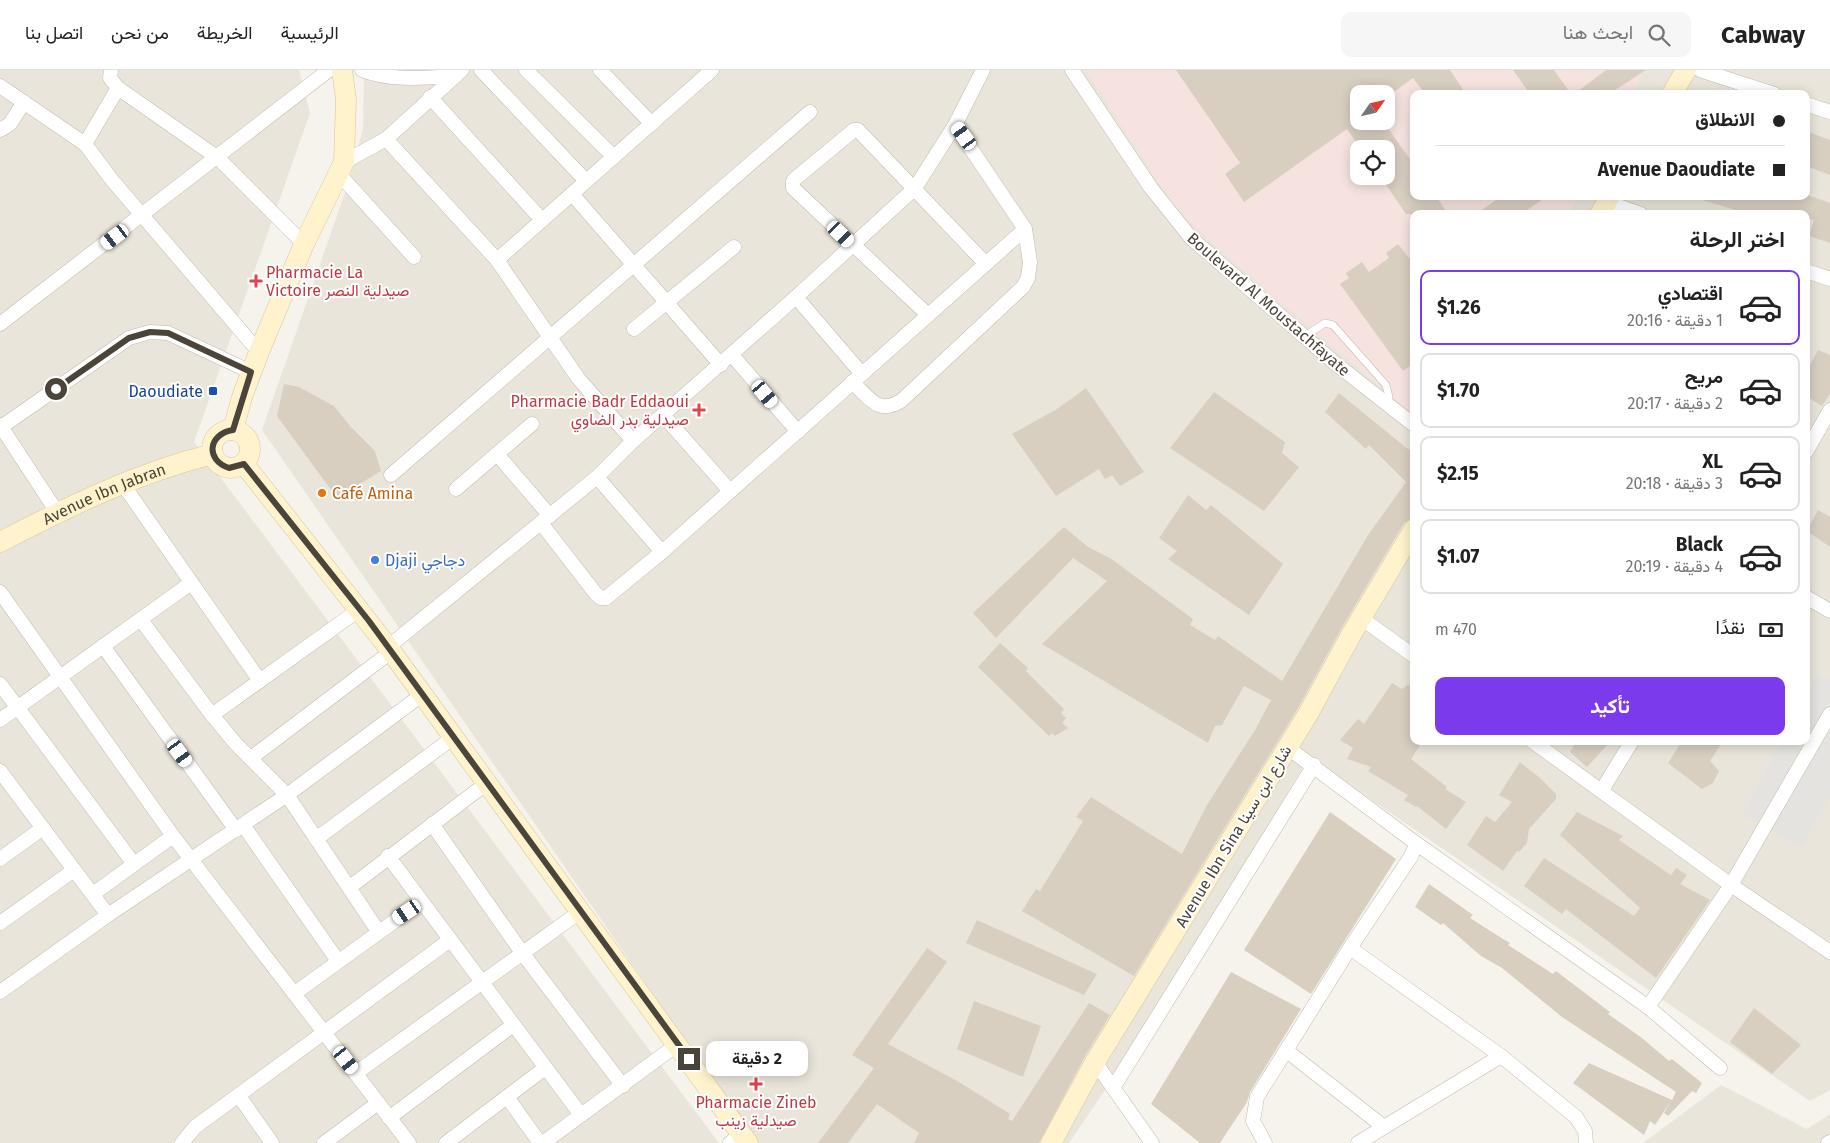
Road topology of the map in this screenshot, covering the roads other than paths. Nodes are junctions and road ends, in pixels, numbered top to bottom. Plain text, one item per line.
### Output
1 (111, 70) edge
2 (329, 70) edge
3 (342, 70) edge
4 (362, 70) edge
5 (481, 70) edge
6 (526, 70) edge
7 (600, 70) edge
8 (712, 70) edge
9 (983, 70) edge
10 (1072, 70) edge
11 (1686, 70) edge
12 (1700, 70) edge
13 (457, 73) edge
14 (0, 86) edge
15 (118, 88) junction
16 (1674, 90) edge
17 (1762, 90) edge
18 (430, 98) junction
19 (24, 102) junction
20 (1810, 105) edge
21 (810, 112) dead end
22 (1830, 112) edge
23 (652, 124) junction
24 (956, 125) junction
25 (0, 130) edge
26 (386, 139) junction
27 (85, 144) junction
28 (614, 157) junction
29 (218, 158) junction
30 (341, 167) junction
31 (586, 182) junction
32 (915, 188) junction
33 (572, 194) junction
34 (1606, 204) edge
35 (1627, 210) edge
36 (143, 215) junction
37 (542, 220) junction
38 (1025, 228) junction
39 (304, 244) junction
40 (853, 246) junction
41 (734, 247) dead end
42 (414, 257) dead end
43 (497, 260) junction
44 (986, 264) junction
45 (634, 266) junction
46 (1810, 272) edge
47 (1830, 278) edge
48 (796, 298) junction
49 (667, 302) junction
50 (927, 314) junction
51 (0, 324) edge
52 (634, 329) dead end
53 (1304, 336) junction
54 (550, 337) junction
55 (259, 352) junction
56 (732, 355) junction
57 (721, 365) junction
58 (251, 372) junction
59 (857, 378) junction
60 (1387, 406) junction
61 (1830, 410) edge
62 (663, 414) junction
63 (1410, 422) edge
64 (532, 424) dead end
65 (0, 426) edge
66 (233, 430) junction
67 (798, 432) junction
68 (633, 441) junction
69 (1810, 445) edge
70 (213, 454) junction
71 (497, 454) junction
72 (244, 464) junction
73 (391, 475) dead end
74 (596, 477) junction
75 (122, 483) junction
76 (456, 489) dead end
77 (730, 491) junction
78 (57, 512) junction
79 (546, 519) junction
80 (1410, 537) edge
81 (0, 542) edge
82 (662, 552) junction
83 (191, 583) junction
84 (0, 592) edge
85 (1810, 599) edge
86 (360, 609) junction
87 (1830, 611) edge
88 (1362, 618) junction
89 (140, 620) junction
90 (103, 646) junction
91 (390, 649) junction
92 (1410, 653) edge
93 (62, 676) junction
94 (260, 681) junction
95 (0, 684) edge
96 (423, 694) junction
97 (18, 708) junction
98 (1830, 714) edge
99 (212, 715) junction
100 (0, 720) edge
101 (454, 736) junction
102 (1538, 745) edge
103 (1630, 745) edge
104 (1287, 747) junction
105 (251, 758) junction
106 (1314, 765) junction
107 (0, 771) edge
108 (487, 783) junction
109 (1602, 790) junction
110 (287, 795) junction
111 (432, 824) junction
112 (240, 827) junction
113 (43, 828) junction
114 (173, 836) junction
115 (316, 839) junction
116 (1417, 844) junction
117 (388, 856) junction
118 (0, 859) edge
119 (191, 859) junction
120 (134, 864) junction
121 (74, 870) junction
122 (1730, 885) junction
123 (350, 887) junction
124 (93, 894) junction
125 (421, 902) junction
126 (581, 911) junction
127 (108, 915) junction
128 (0, 924) edge
129 (378, 931) junction
130 (450, 940) junction
131 (1350, 948) junction
132 (1830, 952) edge
133 (523, 954) junction
134 (338, 960) junction
135 (482, 983) junction
136 (0, 992) edge
137 (295, 993) junction
138 (1648, 1007) junction
139 (513, 1025) junction
140 (325, 1032) junction
141 (678, 1044) junction
142 (1287, 1051) junction
143 (1501, 1056) junction
144 (1095, 1062) junction
145 (546, 1068) junction
146 (1720, 1068) dead end
147 (356, 1074) junction
148 (622, 1086) junction
149 (1113, 1088) junction
150 (239, 1096) junction
151 (508, 1096) junction
152 (378, 1103) junction
153 (581, 1115) junction
154 (389, 1118) junction
155 (1384, 1127) junction
156 (740, 1140) edge
157 (330, 1141) edge
158 (544, 1142) edge
159 (182, 1143) edge
160 (272, 1143) edge
161 (409, 1143) edge
162 (446, 1143) edge
163 (1051, 1143) edge
164 (1152, 1143) edge
165 (1266, 1143) edge
166 (1358, 1143) edge
167 (1586, 1143) edge

1 - 15 street
2 - 29 street
3 - 30 street
4 - 13 street
5 - 31 street
6 - 28 street
7 - 23 street
8 - 23 street
9 - 24 street
10 - 53 street, Boulevard Al Moustachfayate
11 - 16 street
12 - 17 street
13 - 18 street
14 - 19 street
15 - 27 street
15 - 29 street
18 - 26 street
18 - 37 street
19 - 25 street
19 - 27 street
20 - 22 street
21 - 45 street
23 - 28 street
24 - 32 street
24 - 38 street
26 - 30 street
26 - 43 street
27 - 36 street
28 - 31 street
29 - 36 street
29 - 39 street
30 - 39 street
30 - 42 street
31 - 33 street
32 - 40 street
32 - 40 street
32 - 44 street
33 - 37 street
33 - 45 street
34 - 35 street
36 - 51 street
36 - 55 street
37 - 43 street
38 - 44 street
38 - 59 street
39 - 55 street
40 - 48 street
40 - 50 street
41 - 49 street
43 - 54 street
44 - 50 street
45 - 49 street
45 - 54 street
46 - 47 street
48 - 56 street
48 - 59 street
49 - 52 street
49 - 57 street
50 - 59 street
53 - 60 street, Boulevard Al Moustachfayate
53 - 60 lane
54 - 68 street
54 - 73 street
55 - 58 street
56 - 57 street
56 - 67 street
57 - 62 street
58 - 65 street
58 - 66 street
59 - 67 street
60 - 63 street, Boulevard Al Moustachfayate
61 - 69 street
62 - 68 street
62 - 77 street
64 - 71 street
65 - 78 street
66 - 70 street
66 - 72 street
67 - 77 street
68 - 74 street
70 - 72 street
70 - 75 street, Avenue Ibn Jabran
71 - 76 street
71 - 79 street
72 - 86 street
74 - 79 street
74 - 82 street
75 - 78 street, Avenue Ibn Jabran
75 - 83 street
77 - 82 street
78 - 81 street, Avenue Ibn Jabran
79 - 82 street
79 - 91 street
80 - 88 street, Avenue Ibn Sina شارع ابن سينا
83 - 89 street
83 - 94 street
84 - 93 street
85 - 87 street
86 - 91 street
86 - 94 street
88 - 92 street
88 - 104 street, Avenue Ibn Sina شارع ابن سينا
89 - 90 street
89 - 99 street
90 - 93 street
90 - 112 street
91 - 96 street
91 - 105 street
93 - 97 street
93 - 114 street
94 - 99 street
95 - 97 street
96 - 101 street
96 - 110 street
97 - 100 street
97 - 120 street
98 - 122 street
99 - 105 street
101 - 108 street
101 - 115 street
102 - 109 street
103 - 109 street
104 - 106 street
104 - 144 street, Avenue Ibn Sina شارع ابن سينا
105 - 110 street
106 - 116 street
106 - 149 street
107 - 113 street
108 - 111 street
108 - 126 street
109 - 122 street
110 - 112 street
110 - 115 street
111 - 117 street
111 - 133 street
112 - 119 street
112 - 134 street
113 - 118 street
113 - 121 street
114 - 119 street
114 - 120 street
115 - 123 street
116 - 131 street
116 - 138 street
117 - 123 street
117 - 125 street
119 - 127 street
119 - 137 street
120 - 124 street
121 - 124 street
121 - 128 street
122 - 132 street
122 - 138 street
123 - 129 street
124 - 127 street
125 - 129 street
125 - 130 street
126 - 133 street
126 - 141 street
127 - 136 street
129 - 134 street
130 - 135 street
130 - 140 street
131 - 142 street
131 - 143 street
133 - 135 street
133 - 148 street
134 - 137 street
135 - 139 street
135 - 147 street
137 - 140 street
138 - 146 street
139 - 145 street
139 - 154 street
140 - 147 street
140 - 150 street
141 - 148 street
141 - 156 street
142 - 155 street
142 - 165 street
143 - 155 street
143 - 167 street
144 - 149 street
144 - 163 street, Avenue Ibn Sina شارع ابن سينا
145 - 151 street
145 - 153 street
147 - 152 street
148 - 153 street
149 - 164 street
150 - 159 street
150 - 160 street
151 - 158 street
151 - 162 street
152 - 154 street
152 - 157 street
153 - 158 street
154 - 161 street
155 - 166 street

